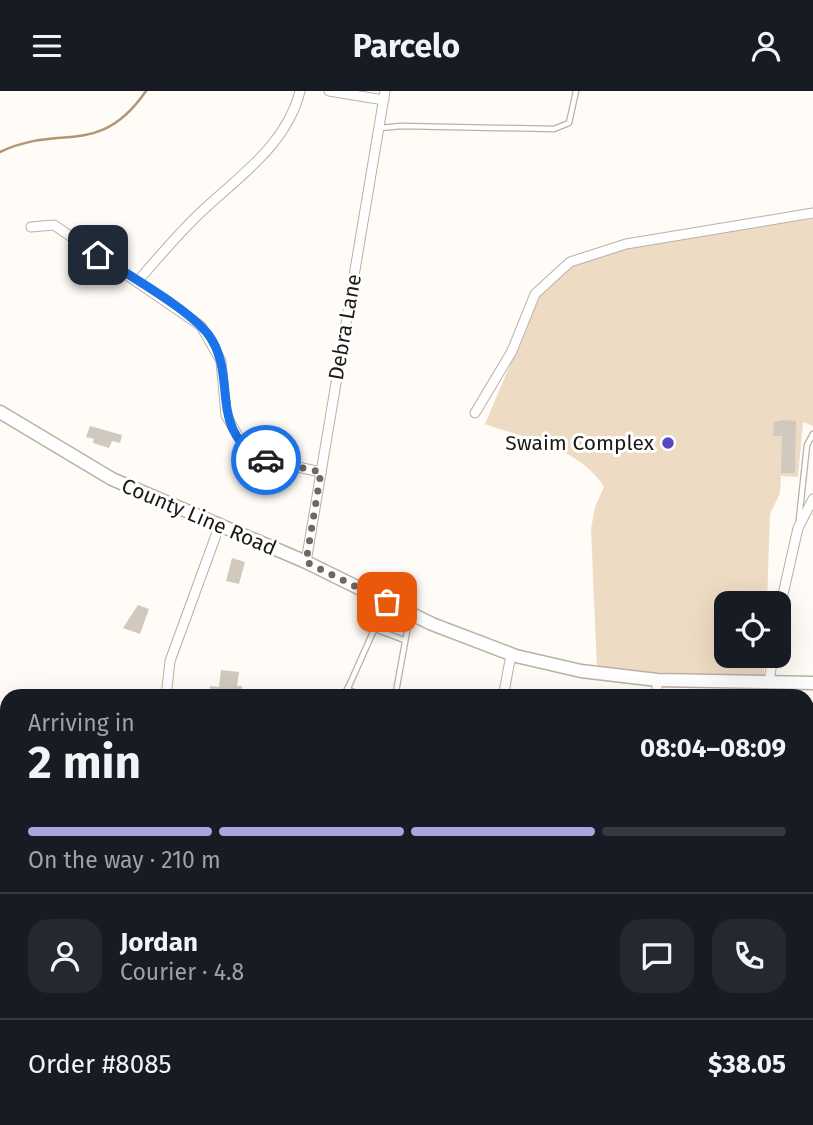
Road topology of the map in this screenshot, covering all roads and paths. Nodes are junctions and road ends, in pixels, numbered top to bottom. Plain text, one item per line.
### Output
1 (300, 91) edge
2 (329, 91) edge
3 (576, 91) edge
4 (384, 96) edge
5 (379, 128) junction
6 (813, 213) edge
7 (31, 227) dead end
8 (137, 282) junction
9 (0, 412) edge
10 (475, 413) dead end
11 (813, 434) edge
12 (321, 472) junction
13 (813, 499) edge
14 (219, 527) junction
15 (798, 528) junction
16 (306, 562) junction
17 (784, 591) edge
18 (387, 602) junction
19 (411, 614) junction
20 (375, 629) junction
21 (404, 640) junction
22 (512, 655) junction
23 (771, 668) edge
24 (657, 680) junction
25 (769, 682) junction
26 (813, 683) edge
27 (167, 689) edge
28 (347, 689) edge
29 (396, 689) edge
30 (505, 689) edge
31 (657, 689) edge

1 - 8 street
2 - 4 street
3 - 5 lane
4 - 5 street, Debra Lane
5 - 12 street, Debra Lane
6 - 10 street
7 - 8 street
8 - 12 street
9 - 14 street, County Line Road
11 - 15 lane
12 - 16 street, Debra Lane
13 - 15 street
14 - 16 street, County Line Road
14 - 27 street
15 - 17 street
16 - 18 street, County Line Road
18 - 19 street, County Line Road
18 - 20 lane
19 - 21 lane
19 - 22 street, County Line Road
20 - 21 lane
20 - 28 lane
21 - 29 lane
22 - 24 street, County Line Road
22 - 30 street
23 - 25 street
24 - 25 street, County Line Road
24 - 31 street
25 - 26 street, County Line Road

